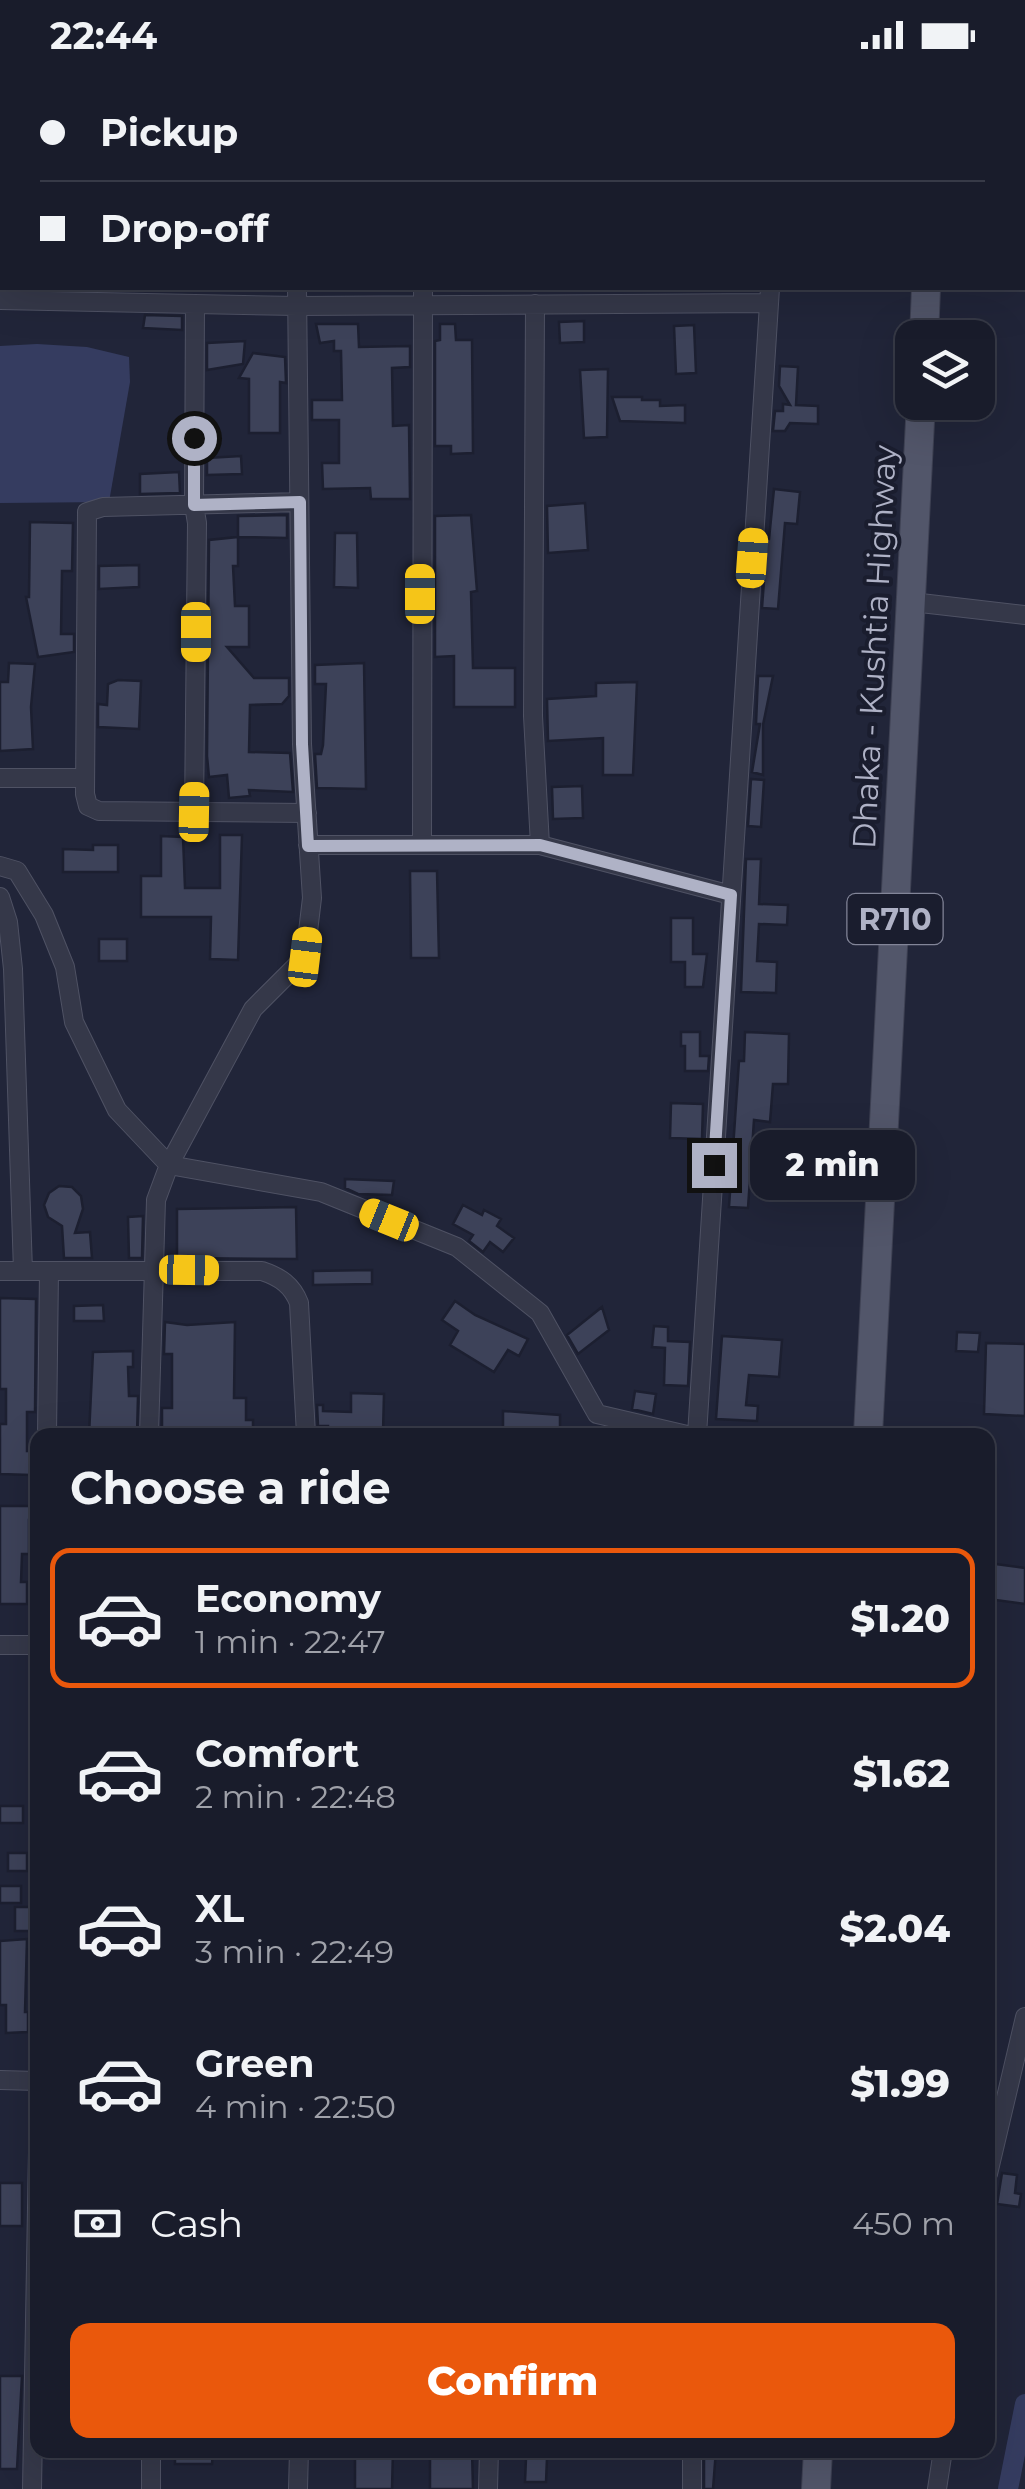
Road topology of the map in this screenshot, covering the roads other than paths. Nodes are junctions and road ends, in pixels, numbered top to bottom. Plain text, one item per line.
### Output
1 (926, 290) edge
2 (769, 295) edge
3 (423, 296) edge
4 (297, 297) edge
5 (0, 300) edge
6 (195, 304) junction
7 (534, 304) junction
8 (925, 320) edge
9 (920, 420) edge
10 (300, 502) junction
11 (194, 505) junction
12 (912, 602) junction
13 (1025, 615) edge
14 (0, 778) edge
15 (85, 778) junction
16 (194, 812) junction
17 (307, 813) junction
18 (540, 845) junction
19 (308, 846) junction
20 (422, 846) junction
21 (0, 866) edge
22 (731, 895) junction
23 (0, 898) edge
24 (169, 1166) junction
25 (152, 1270) junction
26 (0, 1271) edge
27 (23, 1271) junction
28 (49, 1271) junction
29 (47, 1428) edge
30 (149, 1428) edge
31 (306, 1428) edge
32 (657, 1428) edge
33 (697, 1428) edge
34 (868, 1428) edge
35 (0, 1645) edge
36 (30, 1646) edge
37 (1025, 2016) edge
38 (0, 2080) edge
39 (30, 2081) edge
40 (995, 2144) edge
41 (33, 2458) edge
42 (151, 2458) edge
43 (300, 2458) edge
44 (489, 2458) edge
45 (692, 2458) edge
46 (818, 2458) edge
47 (941, 2458) edge
48 (32, 2489) edge
49 (151, 2489) edge
50 (298, 2489) edge
51 (488, 2489) edge
52 (692, 2489) edge
53 (816, 2489) edge
54 (937, 2489) edge

1 - 8 main road
2 - 7 street
2 - 22 street
3 - 4 street
3 - 7 street
3 - 20 street
4 - 6 street
4 - 10 street
5 - 6 street
6 - 11 street
7 - 18 street
9 - 12 main road, Dhaka - Kushtia Highway / R710
10 - 11 street
10 - 17 street
11 - 15 street
11 - 16 street
12 - 13 street
12 - 34 main road, Dhaka - Kushtia Highway / R710
14 - 15 street
15 - 16 street
16 - 17 street
17 - 19 street
18 - 20 street
18 - 22 street
19 - 20 street
19 - 24 street
21 - 24 street
22 - 33 street
23 - 27 street
24 - 25 street
24 - 32 street
25 - 28 street
25 - 30 street
25 - 31 street
26 - 27 street
27 - 28 street
28 - 29 street
35 - 36 street
37 - 40 street
38 - 39 street
41 - 48 street
42 - 49 street
43 - 50 street
44 - 51 street
45 - 52 street
46 - 53 main road
47 - 54 street

